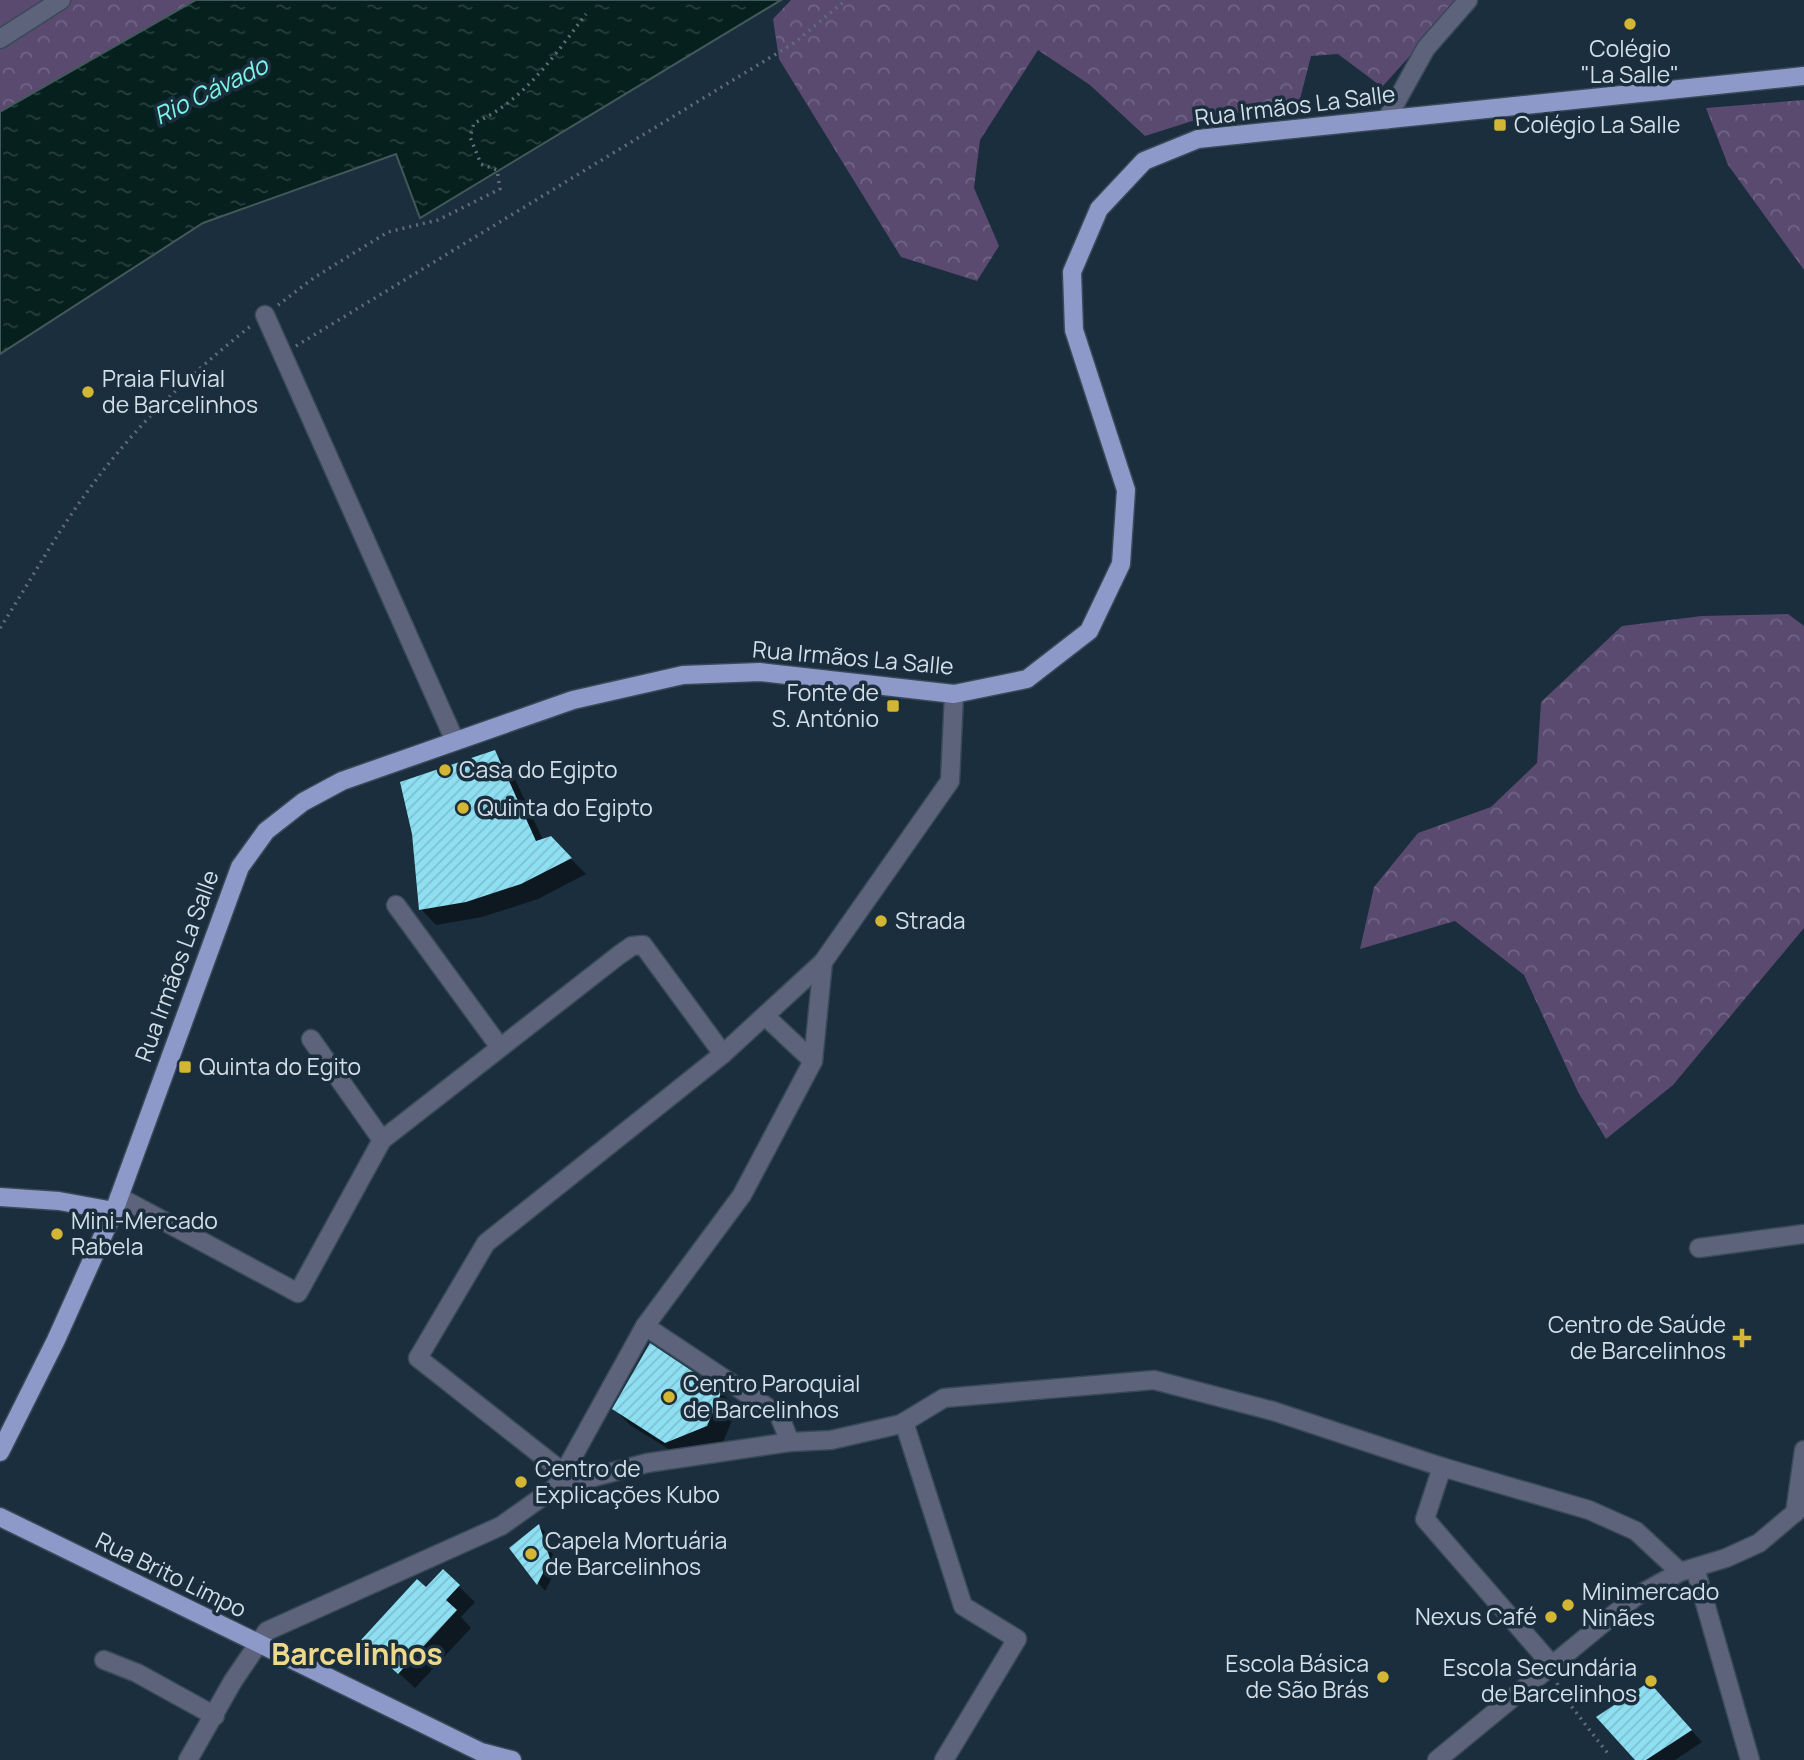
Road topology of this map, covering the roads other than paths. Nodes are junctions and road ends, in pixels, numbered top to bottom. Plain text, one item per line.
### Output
1 (61, 0) edge
2 (1468, 0) edge
3 (0, 40) edge
4 (1804, 76) edge
5 (1386, 120) junction
6 (265, 315) road end
7 (954, 694) junction
8 (455, 741) junction
9 (396, 905) dead end
10 (822, 962) junction
11 (765, 1016) junction
12 (311, 1039) dead end
13 (499, 1046) junction
14 (723, 1054) junction
15 (813, 1061) junction
16 (382, 1140) junction
17 (0, 1197) edge
18 (116, 1204) junction
19 (1804, 1234) edge
20 (1699, 1248) dead end
21 (645, 1326) junction
22 (904, 1422) junction
23 (790, 1442) junction
24 (1804, 1450) edge
25 (0, 1452) edge
26 (1442, 1467) junction
27 (560, 1480) junction
28 (1799, 1509) edge
29 (0, 1517) edge
30 (1687, 1570) junction
31 (256, 1644) junction
32 (104, 1660) dead end
33 (1550, 1664) junction
34 (215, 1716) junction
35 (188, 1760) edge
36 (512, 1760) edge
37 (944, 1760) edge
38 (1437, 1760) edge
39 (1750, 1760) edge

1 - 3 street
2 - 5 street
4 - 5 main road, Rua Irmãos La Salle
5 - 7 main road, Rua Irmãos La Salle
6 - 8 street
7 - 8 main road, Rua Irmãos La Salle
7 - 10 street
8 - 18 main road, Rua Irmãos La Salle
9 - 13 street
10 - 11 street
10 - 15 street
11 - 14 street
11 - 15 street
12 - 16 street
13 - 14 street
13 - 16 street
14 - 27 street
15 - 21 street
16 - 18 street
17 - 18 main road
18 - 25 main road, Rua Irmãos La Salle
19 - 20 street
21 - 23 street
21 - 27 street
22 - 23 street
22 - 26 street
22 - 37 street
23 - 27 street
24 - 28 street
26 - 30 street
26 - 33 street
27 - 31 street
28 - 30 street
29 - 31 main road, Rua Brito Limpo
30 - 33 street
30 - 39 street
31 - 34 street
31 - 36 main road, Rua Brito Limpo
32 - 34 street
33 - 38 street
34 - 35 street

